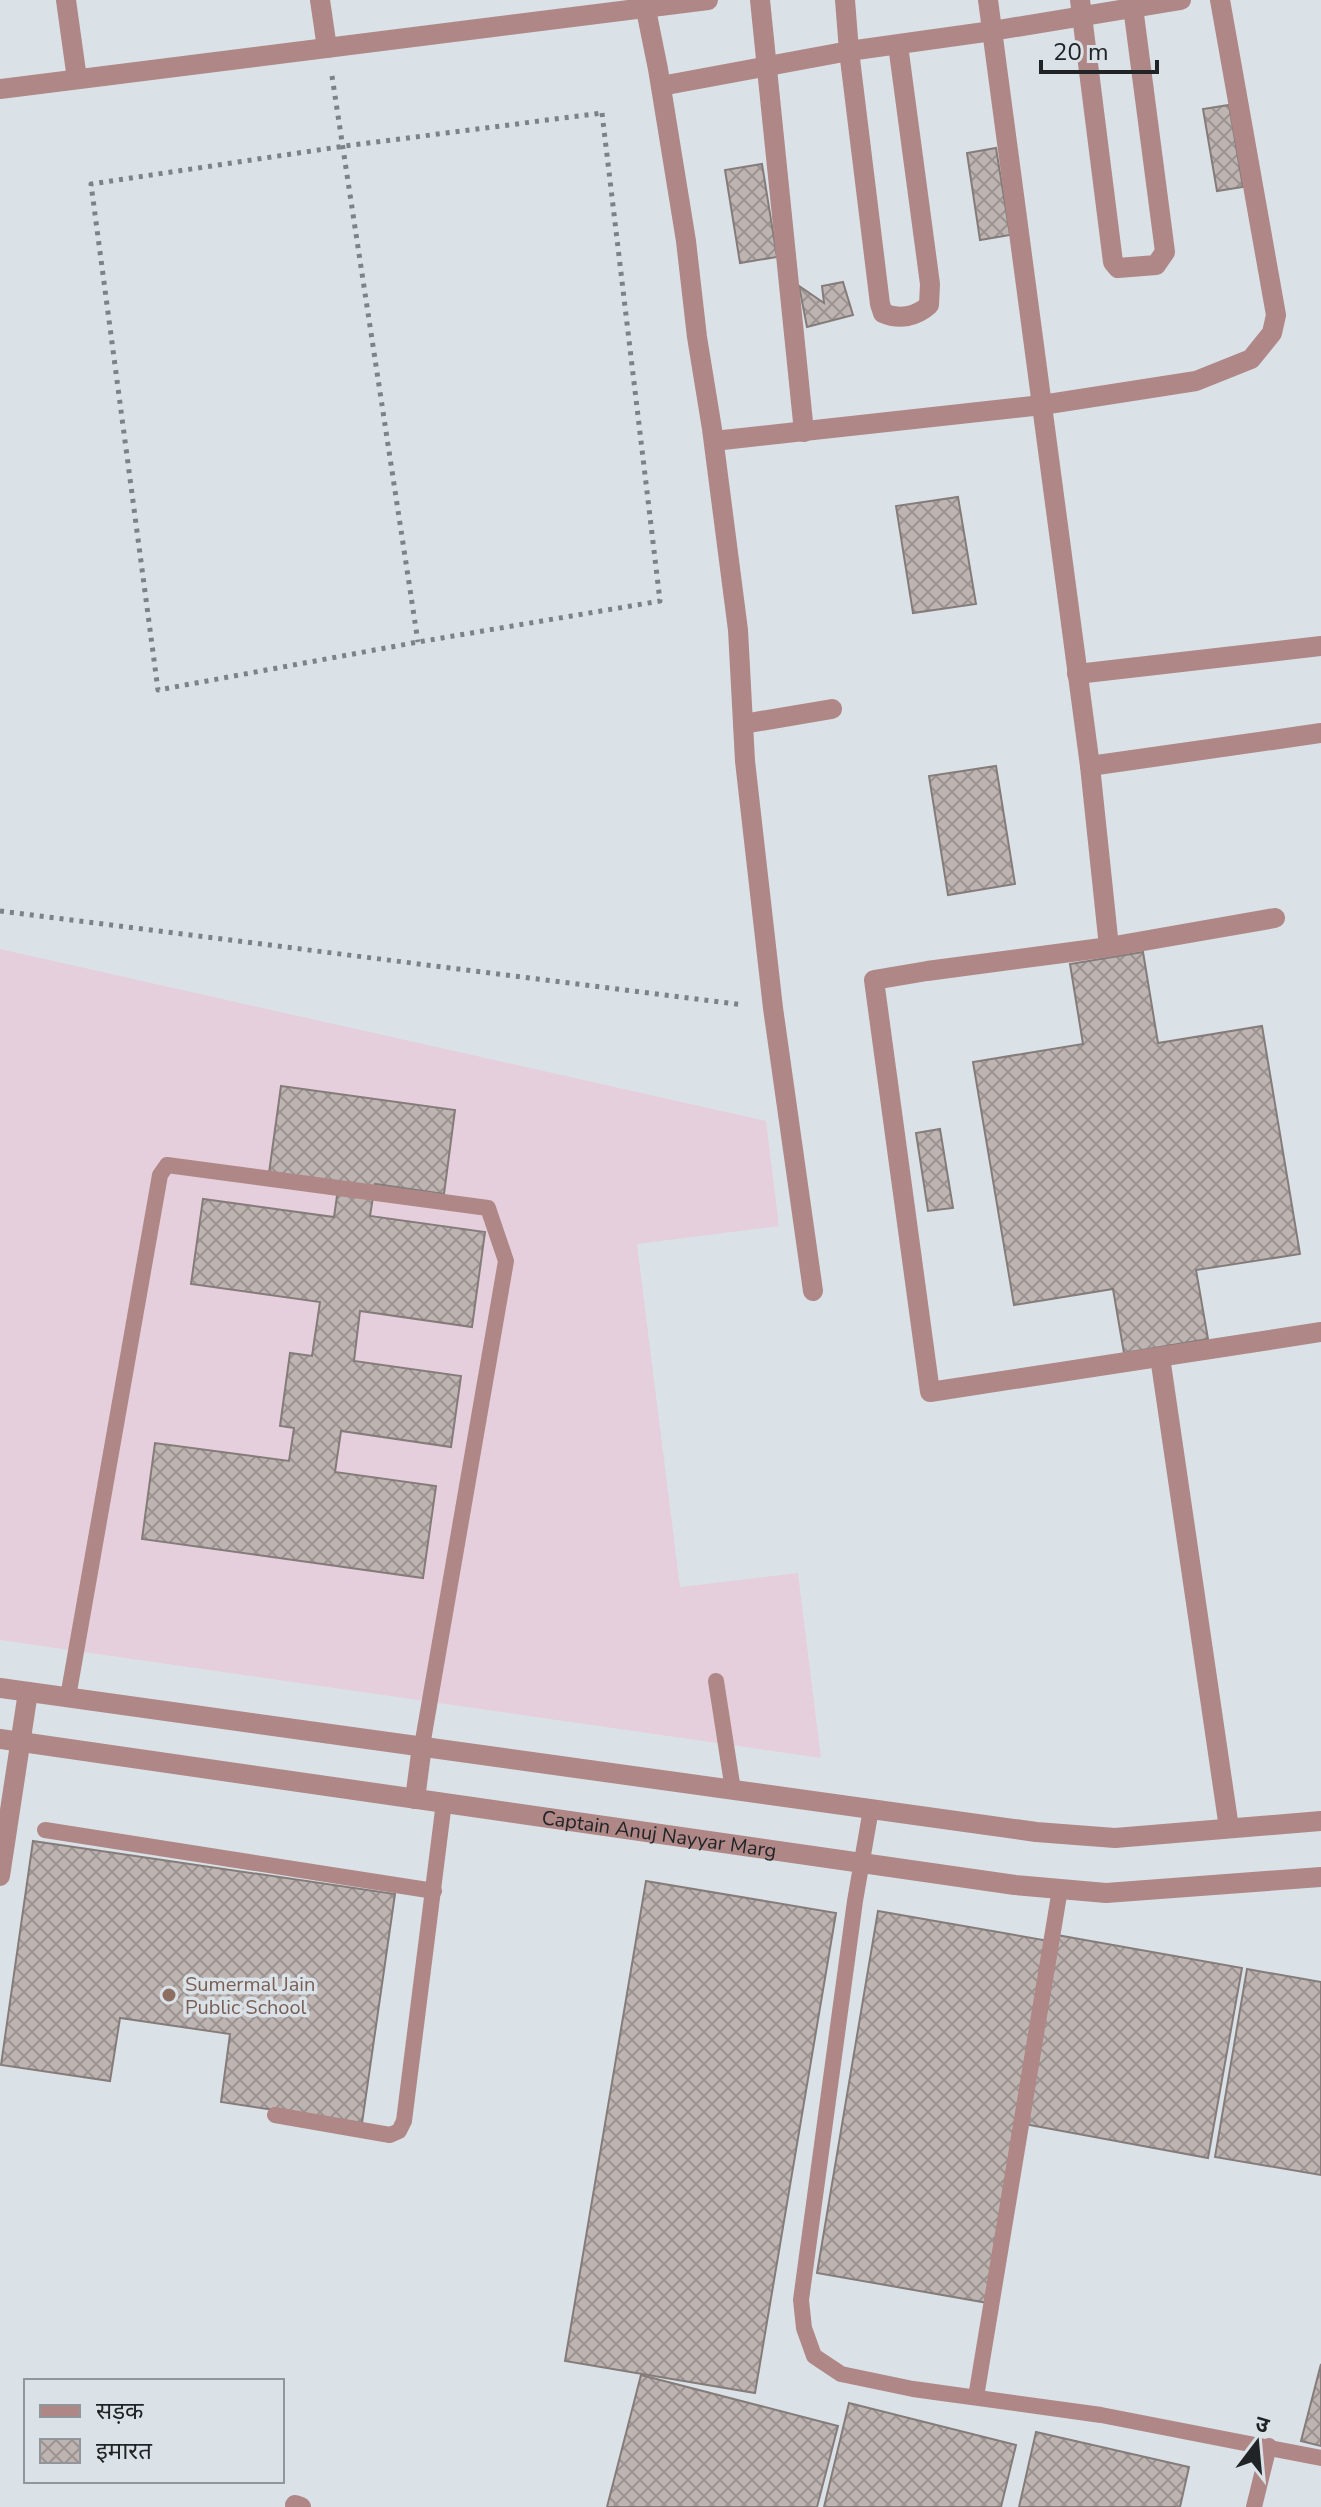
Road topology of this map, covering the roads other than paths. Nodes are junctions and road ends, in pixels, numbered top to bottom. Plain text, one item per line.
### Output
1 (66, 0) edge
2 (320, 0) edge
3 (708, 0) edge
4 (760, 0) edge
5 (845, 0) edge
6 (988, 0) edge
7 (1181, 0) edge
8 (1220, 0) edge
9 (645, 4) edge
10 (1133, 7) junction
11 (1081, 8) edge
12 (543, 10) edge
13 (992, 31) junction
14 (898, 45) junction
15 (327, 48) junction
16 (849, 51) junction
17 (767, 65) junction
18 (77, 79) junction
19 (661, 86) junction
20 (0, 89) edge
21 (1042, 405) junction
22 (804, 432) junction
23 (714, 441) junction
24 (1321, 646) edge
25 (1077, 674) junction
26 (832, 709) dead end
27 (743, 724) junction
28 (1321, 733) edge
29 (1090, 766) junction
30 (1275, 918) dead end
31 (1109, 947) junction
32 (813, 1291) dead end
33 (1321, 1332) edge
34 (1160, 1357) junction
35 (716, 1681) dead end
36 (0, 1688) edge
37 (28, 1692) junction
38 (68, 1697) junction
39 (10, 1740) edge
40 (422, 1746) junction
41 (733, 1790) junction
42 (415, 1799) junction
43 (444, 1802) junction
44 (871, 1809) junction
45 (1321, 1821) edge
46 (1229, 1828) junction
47 (45, 1830) dead end
48 (861, 1863) junction
49 (0, 1876) edge
50 (1321, 1877) edge
51 (1060, 1889) junction
52 (434, 1891) junction
53 (275, 2115) dead end
54 (976, 2397) junction
55 (1269, 2446) junction
56 (1321, 2458) edge
57 (1254, 2507) edge

1 - 18 street
2 - 15 street
3 - 9 street
4 - 17 street
5 - 16 street
6 - 13 street
7 - 10 street
8 - 21 street
9 - 12 street
9 - 19 street
10 - 11 street
10 - 11 street
11 - 13 street
12 - 15 street
13 - 14 street
13 - 21 street
14 - 16 street
14 - 16 street
15 - 18 street
16 - 17 street
17 - 19 street
17 - 22 street
18 - 20 street
19 - 23 street
21 - 22 street
21 - 25 street
22 - 23 street
23 - 27 street
24 - 25 street
25 - 29 street
26 - 27 street
27 - 32 street
28 - 29 street
29 - 31 street
30 - 31 street
31 - 34 street
33 - 34 street
34 - 46 street
35 - 41 lane
36 - 37 street
37 - 38 street
37 - 39 street
38 - 40 street
38 - 40 lane
39 - 42 street, Captain Anuj Nayyar Marg
39 - 49 street
40 - 41 street
40 - 42 street
41 - 44 street
42 - 43 street, Captain Anuj Nayyar Marg
43 - 48 street, Captain Anuj Nayyar Marg
43 - 52 lane
44 - 46 street
44 - 48 lane
45 - 46 street
47 - 52 lane
48 - 51 street, Captain Anuj Nayyar Marg
48 - 54 lane
50 - 51 street, Captain Anuj Nayyar Marg
51 - 54 lane
52 - 53 lane
54 - 55 lane
55 - 56 lane
55 - 57 lane

